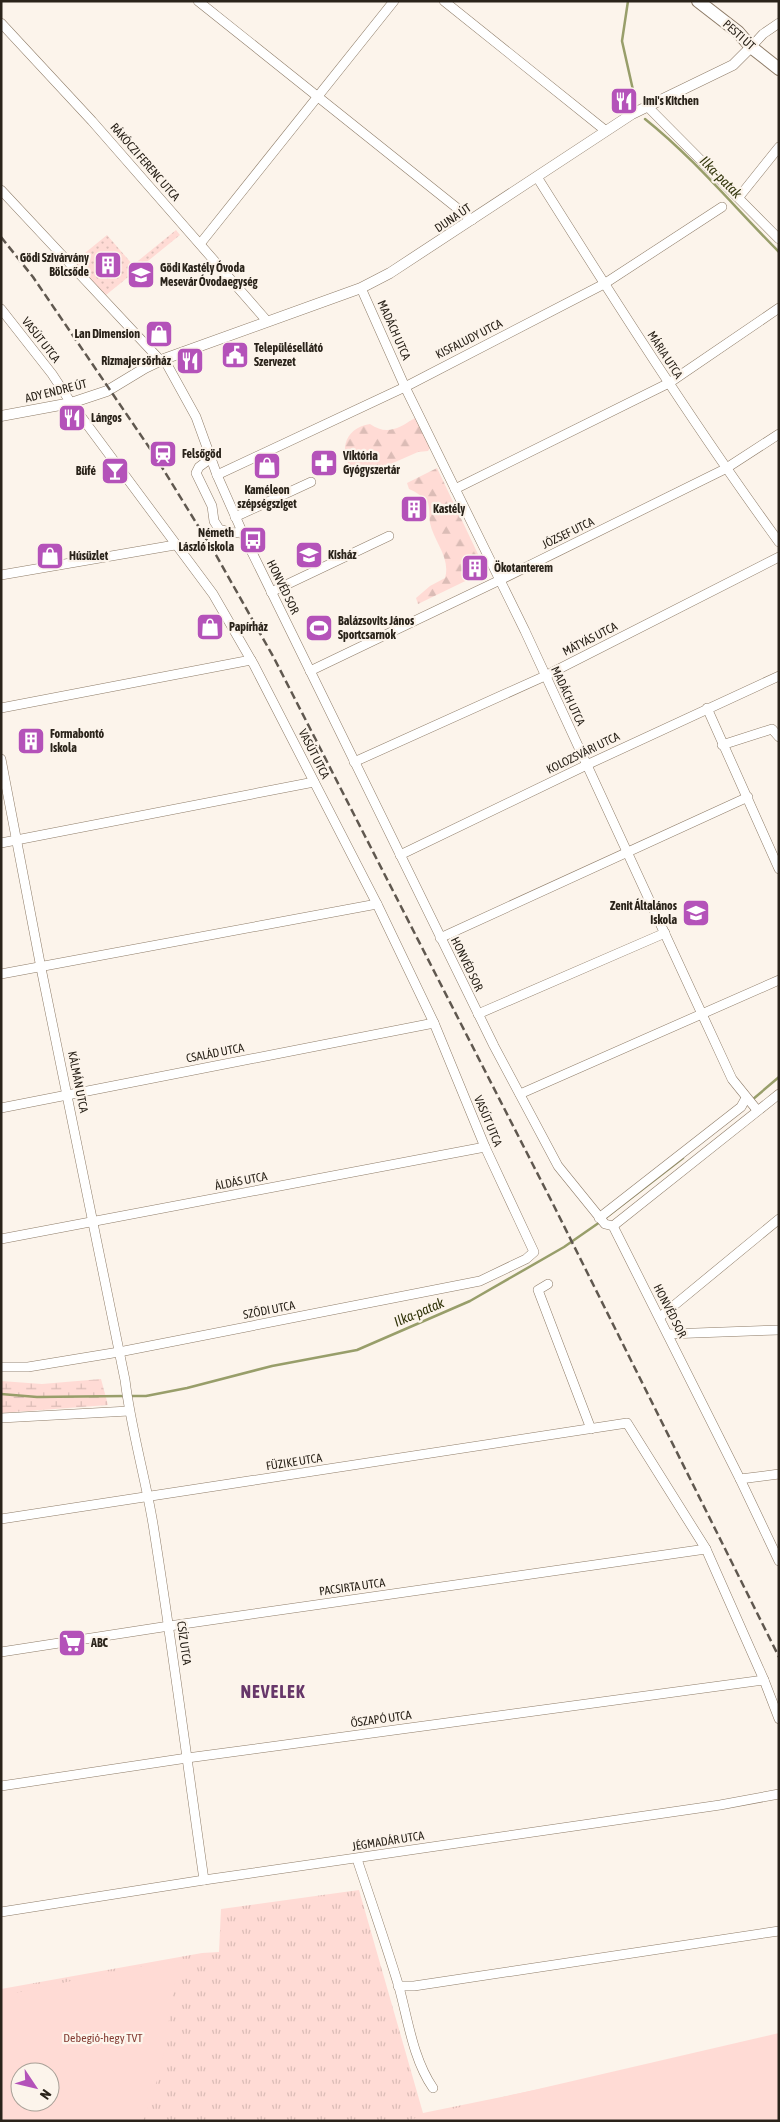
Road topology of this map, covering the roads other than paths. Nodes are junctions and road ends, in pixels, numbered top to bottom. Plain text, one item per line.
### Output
1 (198, 1) edge
2 (394, 1) edge
3 (444, 1) edge
4 (698, 1) edge
5 (1, 23) edge
6 (779, 23) edge
7 (751, 47) junction
8 (779, 69) edge
9 (318, 97) junction
10 (640, 110) junction
11 (606, 131) junction
12 (779, 147) edge
13 (537, 177) junction
14 (1, 190) edge
15 (739, 196) junction
16 (722, 207) dead end
17 (472, 220) junction
18 (779, 239) edge
19 (200, 244) junction
20 (604, 284) junction
21 (361, 288) junction
22 (779, 308) edge
23 (1, 309) edge
24 (267, 321) junction
25 (162, 360) junction
26 (669, 384) junction
27 (115, 386) joint
28 (405, 387) junction
29 (71, 403) junction
30 (1, 416) edge
31 (779, 434) edge
32 (211, 458) junction
33 (725, 469) junction
34 (217, 475) junction
35 (311, 482) dead end
36 (455, 489) junction
37 (235, 517) junction
38 (242, 532) junction
39 (389, 536) dead end
40 (779, 542) edge
41 (175, 545) junction
42 (779, 557) edge
43 (1, 575) edge
44 (500, 580) junction
45 (271, 592) junction
46 (251, 660) junction
47 (310, 670) junction
48 (545, 676) junction
49 (779, 676) edge
50 (1, 708) edge
51 (707, 708) junction
52 (779, 737) edge
53 (722, 745) junction
54 (1, 759) edge
55 (354, 762) junction
56 (586, 765) junction
57 (314, 782) junction
58 (748, 797) junction
59 (17, 840) junction
60 (1, 843) edge
61 (628, 851) junction
62 (400, 855) junction
63 (779, 869) edge
64 (377, 904) junction
65 (665, 933) junction
66 (440, 938) junction
67 (41, 968) junction
68 (1, 974) edge
69 (779, 980) edge
70 (478, 1014) junction
71 (703, 1015) junction
72 (434, 1023) junction
73 (68, 1094) junction
74 (520, 1094) junction
75 (779, 1094) edge
76 (751, 1104) junction
77 (1, 1108) edge
78 (485, 1147) junction
79 (779, 1218) edge
80 (92, 1222) junction
81 (604, 1222) junction
82 (1, 1239) edge
83 (534, 1252) joint
84 (548, 1284) dead end
85 (660, 1317) junction
86 (779, 1330) edge
87 (668, 1334) junction
88 (119, 1352) junction
89 (1, 1367) edge
90 (128, 1406) junction
91 (1, 1418) edge
92 (591, 1429) junction
93 (779, 1474) edge
94 (740, 1479) junction
95 (149, 1496) junction
96 (1, 1520) edge
97 (706, 1549) junction
98 (779, 1561) edge
99 (169, 1626) junction
100 (1, 1652) edge
101 (764, 1680) junction
102 (779, 1719) edge
103 (187, 1758) junction
104 (1, 1786) edge
105 (779, 1794) edge
106 (357, 1859) junction
107 (204, 1880) junction
108 (1, 1912) edge
109 (779, 1931) edge
110 (398, 1986) junction
111 (433, 2088) dead end

1 - 9 street
2 - 9 street
3 - 11 street
4 - 7 main road, PESTI ÚT
5 - 19 street, RÁKÓCZI FERENC UTCA
6 - 7 street, DUNA ÚT
7 - 8 main road, PESTI ÚT
7 - 10 street, DUNA ÚT
9 - 17 street
9 - 19 street
10 - 11 street, DUNA ÚT
10 - 15 street
11 - 13 street, DUNA ÚT
12 - 15 street
13 - 17 street, DUNA ÚT
13 - 20 street, MÁRIA UTCA
14 - 25 street, HONVÉD SOR
15 - 18 street
16 - 20 street, KISFALUDY UTCA
17 - 21 street, DUNA ÚT
19 - 24 street, RÁKÓCZI FERENC UTCA
20 - 26 street, MÁRIA UTCA
20 - 28 street, KISFALUDY UTCA
21 - 24 street, DUNA ÚT
21 - 28 street, MADÁCH UTCA
22 - 26 street
23 - 29 street, VASÚT UTCA
24 - 25 street, DUNA ÚT
25 - 27 street, DUNA ÚT
25 - 32 street, HONVÉD SOR
26 - 33 street, MÁRIA UTCA
26 - 36 street
27 - 29 street, ADY ENDRE ÚT
28 - 34 street, KISFALUDY UTCA
28 - 36 street, MADÁCH UTCA
29 - 30 street, ADY ENDRE ÚT
29 - 41 street, VASÚT UTCA
31 - 33 street, JÓZSEF UTCA
32 - 34 street, HONVÉD SOR
32 - 38 street
33 - 40 street, MÁRIA UTCA
33 - 44 street, JÓZSEF UTCA
34 - 37 street, HONVÉD SOR
35 - 37 street
36 - 44 street, MADÁCH UTCA
37 - 38 street, HONVÉD SOR
38 - 45 street, HONVÉD SOR
39 - 45 street
41 - 43 street
41 - 46 street, VASÚT UTCA
42 - 48 street, MÁTYÁS UTCA
44 - 47 street, JÓZSEF UTCA
44 - 48 street, MADÁCH UTCA
45 - 47 street, HONVÉD SOR
46 - 50 street
46 - 57 street, VASÚT UTCA
47 - 55 street, HONVÉD SOR
48 - 55 street, MÁTYÁS UTCA
48 - 56 street, MADÁCH UTCA
49 - 51 street, KOLOZSVÁRI UTCA
51 - 53 street
51 - 56 street, KOLOZSVÁRI UTCA
52 - 53 street
53 - 58 street
54 - 59 street, KÁLMÁN UTCA
55 - 62 street, HONVÉD SOR
56 - 61 street, MADÁCH UTCA
56 - 62 street, KOLOZSVÁRI UTCA
57 - 59 street
57 - 64 street, VASÚT UTCA
58 - 61 street
58 - 63 street
59 - 60 street
59 - 67 street, KÁLMÁN UTCA
61 - 65 street, MADÁCH UTCA
61 - 66 street
62 - 66 street, HONVÉD SOR
64 - 67 street
64 - 72 street, VASÚT UTCA
65 - 70 street
65 - 71 street, MADÁCH UTCA
66 - 70 street, HONVÉD SOR
67 - 68 street
67 - 73 street, KÁLMÁN UTCA
69 - 71 street
70 - 74 street, HONVÉD SOR
71 - 74 street
71 - 76 street, MADÁCH UTCA
72 - 73 street, CSALÁD UTCA
72 - 78 street, VASÚT UTCA
73 - 77 street, CSALÁD UTCA
73 - 80 street, KÁLMÁN UTCA
74 - 81 street, HONVÉD SOR
75 - 76 street
76 - 81 street
76 - 81 street
78 - 80 street, ÁLDÁS UTCA
78 - 83 street, VASÚT UTCA
79 - 85 street
80 - 82 street, ÁLDÁS UTCA
80 - 88 street, KÁLMÁN UTCA
81 - 85 street, HONVÉD SOR
83 - 88 street, SZŐDI UTCA
84 - 92 street
85 - 87 street, HONVÉD SOR
86 - 87 street
87 - 94 street, HONVÉD SOR
88 - 89 street, SZŐDI UTCA
88 - 90 street, KÁLMÁN UTCA
90 - 91 street
90 - 95 street, CSÍZ UTCA
92 - 95 street, FÜZIKE UTCA
92 - 97 street, FÜZIKE UTCA
93 - 94 street
94 - 98 street, HONVÉD SOR
95 - 96 street, FÜZIKE UTCA
95 - 99 street, CSÍZ UTCA
97 - 99 street, PACSIRTA UTCA
97 - 101 street
99 - 100 street, PACSIRTA UTCA
99 - 103 street, CSÍZ UTCA
101 - 102 street
101 - 103 street, ŐSZAPÓ UTCA
103 - 104 street, ŐSZAPÓ UTCA
103 - 107 street, CSÍZ UTCA
105 - 106 street, JÉGMADÁR UTCA
106 - 107 street, JÉGMADÁR UTCA
106 - 110 street
107 - 108 street, JÉGMADÁR UTCA
109 - 110 street
110 - 111 street

